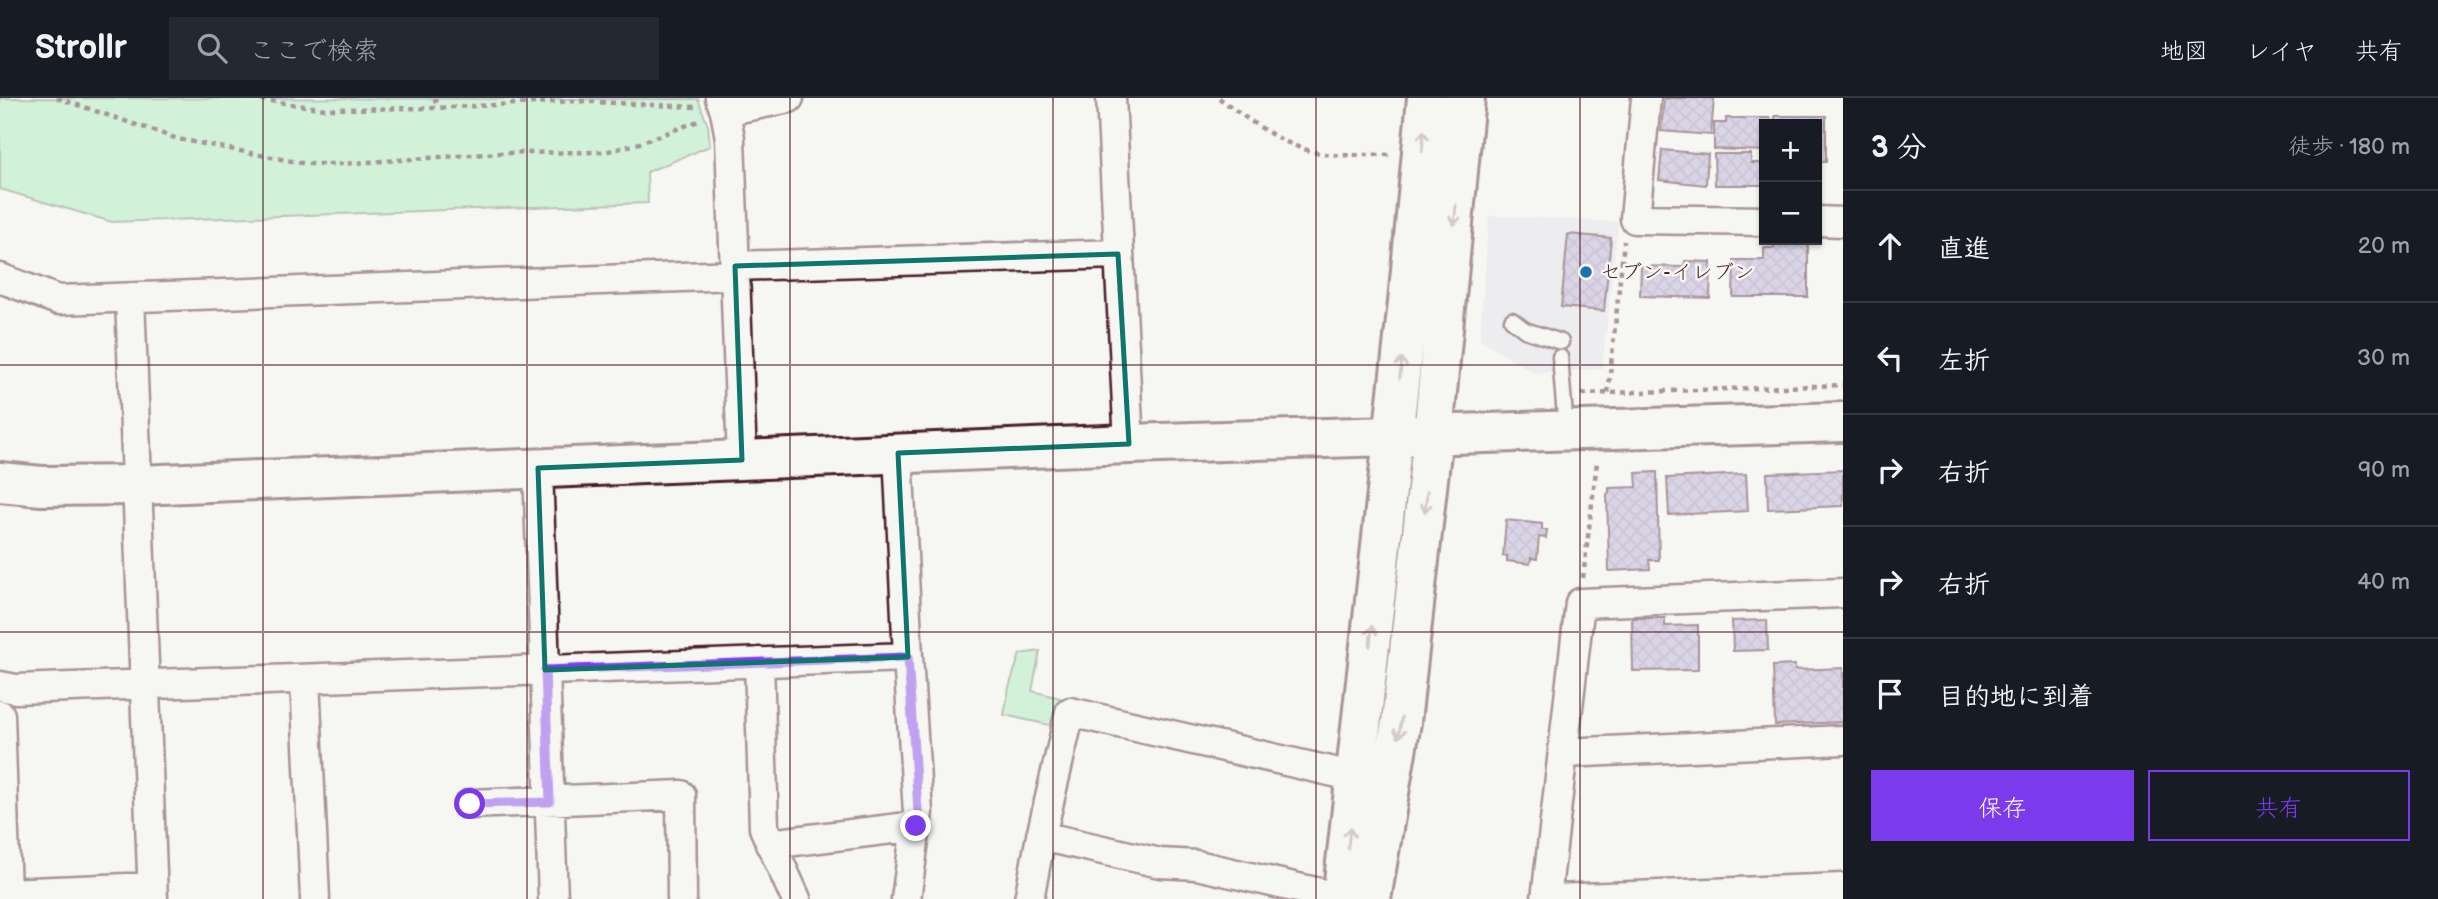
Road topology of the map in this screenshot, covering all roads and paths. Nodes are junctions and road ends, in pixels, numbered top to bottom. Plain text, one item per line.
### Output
1 (57, 98) edge
2 (251, 98) edge
3 (435, 98) edge
4 (789, 98) edge
5 (1111, 98) edge
6 (1219, 98) edge
7 (1427, 98) edge
8 (1465, 98) edge
9 (1646, 98) edge
10 (722, 103) edge
11 (436, 108) junction
12 (1422, 155) junction
13 (1635, 219) junction
14 (1759, 220) edge
15 (1822, 221) edge
16 (1843, 222) edge
17 (1118, 254) junction
18 (735, 271) junction
19 (0, 278) edge
20 (130, 299) junction
21 (1512, 320) dead end
22 (1843, 385) edge
23 (1608, 393) junction
24 (1565, 412) junction
25 (1843, 422) edge
26 (1433, 434) junction
27 (1393, 436) junction
28 (1129, 444) junction
29 (898, 453) junction
30 (1598, 454) dead end
31 (742, 460) junction
32 (538, 468) junction
33 (0, 482) edge
34 (138, 485) junction
35 (1843, 593) edge
36 (1580, 603) junction
37 (908, 657) junction
38 (759, 662) junction
39 (545, 670) junction
40 (305, 679) junction
41 (145, 684) junction
42 (0, 686) edge
43 (0, 715) edge
44 (1843, 740) edge
45 (1564, 753) junction
46 (1356, 777) junction
47 (550, 802) junction
48 (470, 804) dead end
49 (916, 826) junction
50 (1041, 836) junction
51 (770, 844) junction
52 (1843, 888) edge
53 (153, 893) edge
54 (315, 899) edge
55 (553, 899) edge
56 (682, 899) edge
57 (796, 899) edge
58 (906, 899) edge
59 (1029, 899) edge
60 (1342, 899) edge
61 (1371, 899) edge
62 (1546, 899) edge
63 (1555, 899) edge

1 - 10 path
2 - 11 path
3 - 11 path
4 - 10 street
5 - 17 street
6 - 12 path
12 -> 7 street
8 -> 26 street
9 - 13 street
10 - 11 path
10 - 18 street
27 -> 12 street
13 - 14 street
13 - 23 path
15 - 16 street
17 - 18 street
17 - 28 street
18 - 20 street
18 - 31 street
19 - 20 street
20 - 34 street
21 - 24 lane
22 - 23 path
23 - 24 path
24 - 25 street
24 - 26 street
26 - 27 street
26 -> 61 street
27 - 28 street
46 -> 27 street
28 - 29 street
29 - 31 street
29 - 37 street
30 - 36 path
31 - 32 street
32 - 34 street
32 - 39 street
33 - 34 street
34 - 41 street
35 - 36 street
36 - 45 street
37 - 38 street
37 - 49 street
38 - 39 street
38 - 51 street
39 - 40 street
39 - 47 street
40 - 41 street
40 - 54 street
41 - 42 street
41 - 53 street
43 - 53 street
44 - 45 street
45 - 62 street
46 - 50 street
60 -> 46 street
47 - 48 street
47 - 55 street
47 - 56 street
49 - 51 street
49 - 58 street
50 - 59 street
50 - 60 street
51 - 57 street
52 - 63 street

